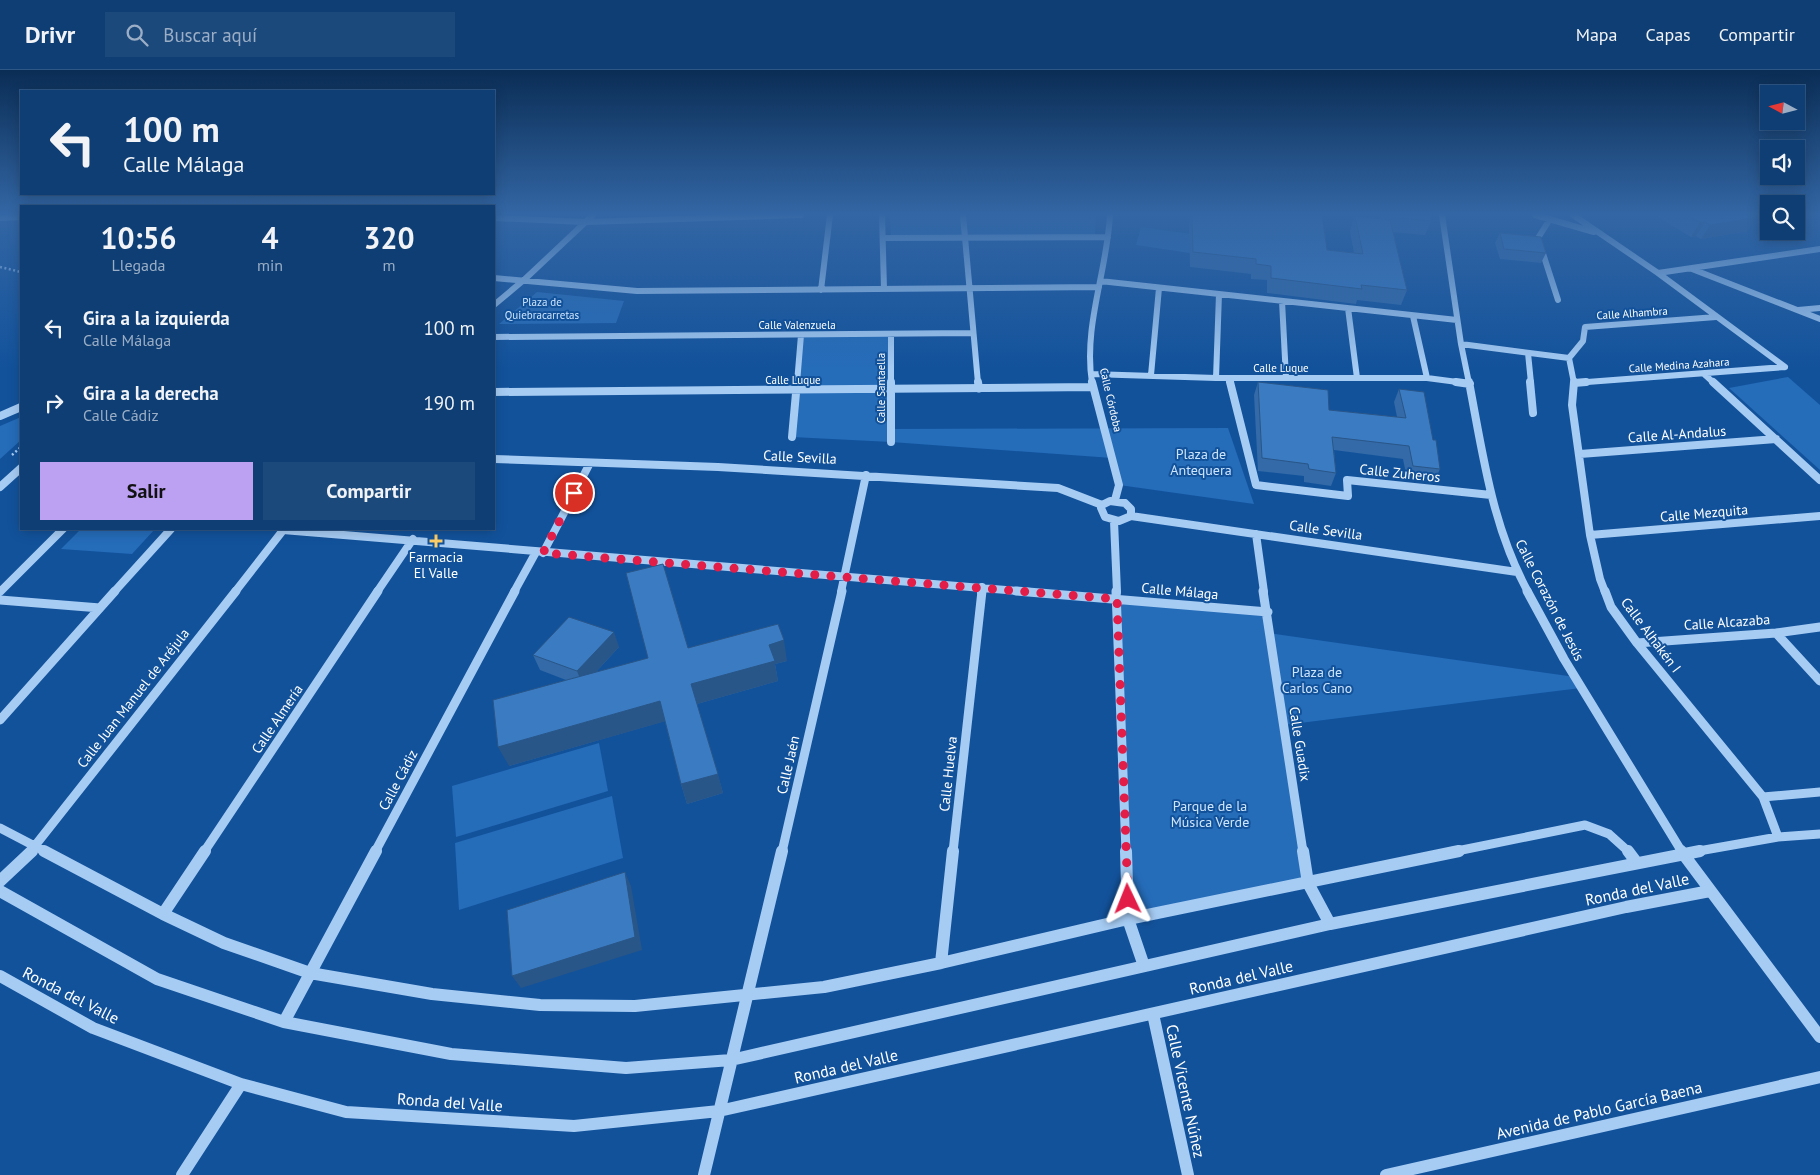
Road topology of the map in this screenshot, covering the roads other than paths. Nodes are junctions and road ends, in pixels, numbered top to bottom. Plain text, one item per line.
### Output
1 (539, 267) edge
2 (824, 267) edge
3 (884, 267) edge
4 (968, 267) edge
5 (1105, 267) edge
6 (1450, 267) edge
7 (1547, 267) edge
8 (1649, 267) edge
9 (1707, 267) edge
10 (1691, 269) junction
11 (1658, 273) junction
12 (495, 278) edge
13 (526, 279) junction
14 (1100, 284) junction
15 (1159, 288) junction
16 (884, 289) junction
17 (970, 289) junction
18 (821, 290) junction
19 (1219, 294) junction
20 (1558, 300) dead end
21 (1282, 301) junction
22 (495, 304) edge
23 (1348, 308) junction
24 (1820, 308) edge
25 (1796, 311) junction
26 (1413, 316) junction
27 (1716, 317) junction
28 (1820, 319) edge
29 (1458, 320) junction
30 (973, 333) junction
31 (891, 334) junction
32 (801, 335) junction
33 (495, 337) edge
34 (1461, 344) junction
35 (1528, 353) junction
36 (1569, 358) junction
37 (1091, 374) junction
38 (1704, 374) junction
39 (1151, 375) junction
40 (1216, 378) junction
41 (1229, 378) junction
42 (1286, 378) junction
43 (1357, 378) junction
44 (1426, 378) junction
45 (1574, 383) junction
46 (1470, 384) junction
47 (1093, 387) junction
48 (891, 389) junction
49 (978, 389) junction
50 (796, 390) junction
51 (495, 392) edge
52 (20, 407) edge
53 (1533, 413) dead end
54 (0, 416) edge
55 (792, 437) dead end
56 (1776, 439) junction
57 (891, 442) dead end
58 (1580, 454) junction
59 (495, 459) edge
60 (590, 463) junction
61 (20, 469) edge
62 (866, 475) junction
63 (1820, 480) edge
64 (0, 487) edge
65 (1491, 495) junction
66 (1115, 500) junction
67 (1102, 505) junction
68 (1130, 516) junction
69 (1820, 516) edge
70 (1114, 520) junction
71 (62, 530) edge
72 (170, 530) edge
73 (282, 530) edge
74 (296, 530) edge
75 (1256, 534) junction
76 (1590, 535) junction
77 (413, 539) junction
78 (540, 552) junction
79 (1517, 572) junction
80 (845, 577) junction
81 (982, 587) junction
82 (0, 592) edge
83 (1117, 599) junction
84 (0, 600) edge
85 (100, 608) junction
86 (1268, 612) junction
87 (1820, 627) edge
88 (1776, 632) junction
89 (1637, 643) junction
90 (1820, 681) edge
91 (0, 720) edge
92 (1820, 792) edge
93 (1763, 797) junction
94 (0, 828) edge
95 (1820, 834) edge
96 (1778, 837) junction
97 (35, 848) junction
98 (1683, 854) junction
99 (1637, 863) junction
100 (0, 882) edge
101 (1308, 883) junction
102 (0, 891) edge
103 (1710, 891) junction
104 (163, 914) junction
105 (1128, 919) junction
106 (1330, 924) junction
107 (941, 963) junction
108 (1144, 966) junction
109 (310, 973) junction
110 (0, 976) edge
111 (750, 995) junction
112 (1153, 1014) junction
113 (284, 1022) junction
114 (1820, 1037) edge
115 (731, 1060) junction
116 (1820, 1077) edge
117 (241, 1084) junction
118 (719, 1111) junction
119 (182, 1175) edge
120 (704, 1175) edge
121 (1188, 1175) edge
122 (1386, 1175) edge

1 - 13 street
2 - 18 street
3 - 16 street
4 - 17 street
5 - 14 street, Calle Córdoba
6 - 29 street, Calle Corazón de Jesús
7 - 20 street
8 - 11 street
9 - 10 street
10 - 11 street
10 - 25 street
11 - 27 street
12 - 13 street
13 - 18 street
13 - 22 street
14 - 15 street
14 - 17 street
14 - 37 street, Calle Córdoba
15 - 19 street
15 - 39 street
16 - 17 street
16 - 18 street
17 - 30 street
19 - 21 street
19 - 40 street
21 - 23 street
21 - 42 street
23 - 26 street
23 - 43 street
24 - 25 street
25 - 28 street
26 - 29 street
26 - 44 street
27 - 36 street, Calle Alhambra
27 - 38 street, Calle Medina Azahara
29 - 34 street, Calle Corazón de Jesús
30 - 31 street, Calle Valenzuela
30 - 49 street
31 - 32 street, Calle Valenzuela
31 - 48 street, Calle Santaella
32 - 33 street, Calle Valenzuela
32 - 50 street
34 - 35 street
34 - 46 street, Calle Corazón de Jesús
35 - 36 street
35 - 53 street
36 - 45 street, Calle Alhakén I
37 - 39 street, Calle Luque
37 - 47 street, Calle Córdoba
38 - 45 street, Calle Medina Azahara
38 - 56 street
39 - 40 street, Calle Luque
40 - 41 street, Calle Luque
41 - 42 street, Calle Luque
41 - 65 street, Calle Zuheros
42 - 43 street, Calle Luque
43 - 44 street, Calle Luque
44 - 46 street, Calle Luque
45 - 58 street, Calle Alhakén I
46 - 65 street, Calle Corazón de Jesús
47 - 49 street, Calle Luque
47 - 66 street, Calle Córdoba
48 - 49 street, Calle Luque
48 - 50 street, Calle Luque
48 - 57 street, Calle Santaella
50 - 51 street, Calle Luque
50 - 55 street
52 - 54 street
56 - 58 street, Calle Al-Andalus
56 - 63 street
58 - 76 street, Calle Alhakén I
59 - 60 street, Calle Sevilla
60 - 62 street, Calle Sevilla
60 - 78 street, Calle Cádiz
61 - 64 street
62 - 67 street, Calle Sevilla
62 - 80 street, Calle Jaén
65 - 79 street, Calle Corazón de Jesús
66 - 67 street
66 - 68 street
67 - 70 street
68 - 70 street
68 - 75 street, Calle Sevilla
69 - 76 street, Calle Mezquita
70 - 83 street
71 - 82 street
72 - 85 street
73 - 97 street, Calle Juan Manuel de Aréjula
74 - 77 street, Calle Málaga
75 - 79 street, Calle Sevilla
75 - 86 street, Calle Guadix
76 - 89 street, Calle Alhakén I
77 - 78 street, Calle Málaga
77 - 104 street, Calle Almería
78 - 80 street, Calle Málaga
78 - 109 street, Calle Cádiz
79 - 98 street, Calle Corazón de Jesús
80 - 81 street, Calle Málaga
80 - 111 street, Calle Jaén
81 - 83 street, Calle Málaga
81 - 107 street, Calle Huelva
83 - 86 street, Calle Málaga
83 - 105 street
84 - 85 street
85 - 91 street
86 - 101 street, Calle Guadix
87 - 88 street, Calle Alcazaba
88 - 89 street, Calle Alcazaba
88 - 90 street
89 - 93 street, Calle Alhakén I
92 - 93 street
93 - 96 street, Calle Alhakén I
94 - 97 street, Ronda del Valle
95 - 96 street, Ronda del Valle
96 - 98 street, Ronda del Valle
97 - 100 street, Calle Juan Manuel de Aréjula
97 - 104 street, Ronda del Valle
98 - 99 street, Ronda del Valle
98 - 103 street, Calle Corazón de Jesús
99 - 101 street, Ronda del Valle
99 - 106 street, Ronda del Valle
101 - 105 street, Ronda del Valle
101 - 106 street, Calle Guadix
102 - 113 street, Ronda del Valle
103 - 112 street, Ronda del Valle
103 - 114 street, Calle Corazón de Jesús
104 - 109 street, Ronda del Valle
105 - 107 street, Ronda del Valle
105 - 108 street
106 - 108 street, Ronda del Valle
107 - 111 street, Ronda del Valle
108 - 115 street, Ronda del Valle
109 - 111 street, Ronda del Valle
109 - 113 street, Calle Cádiz
110 - 117 street, Ronda del Valle
111 - 115 street, Calle Jaén
112 - 118 street, Ronda del Valle
112 - 121 street, Calle Vicente Núñez
113 - 115 street, Ronda del Valle
115 - 118 street
116 - 122 street, Avenida de Pablo García Baena
117 - 118 street, Ronda del Valle
117 - 119 street
118 - 120 street

